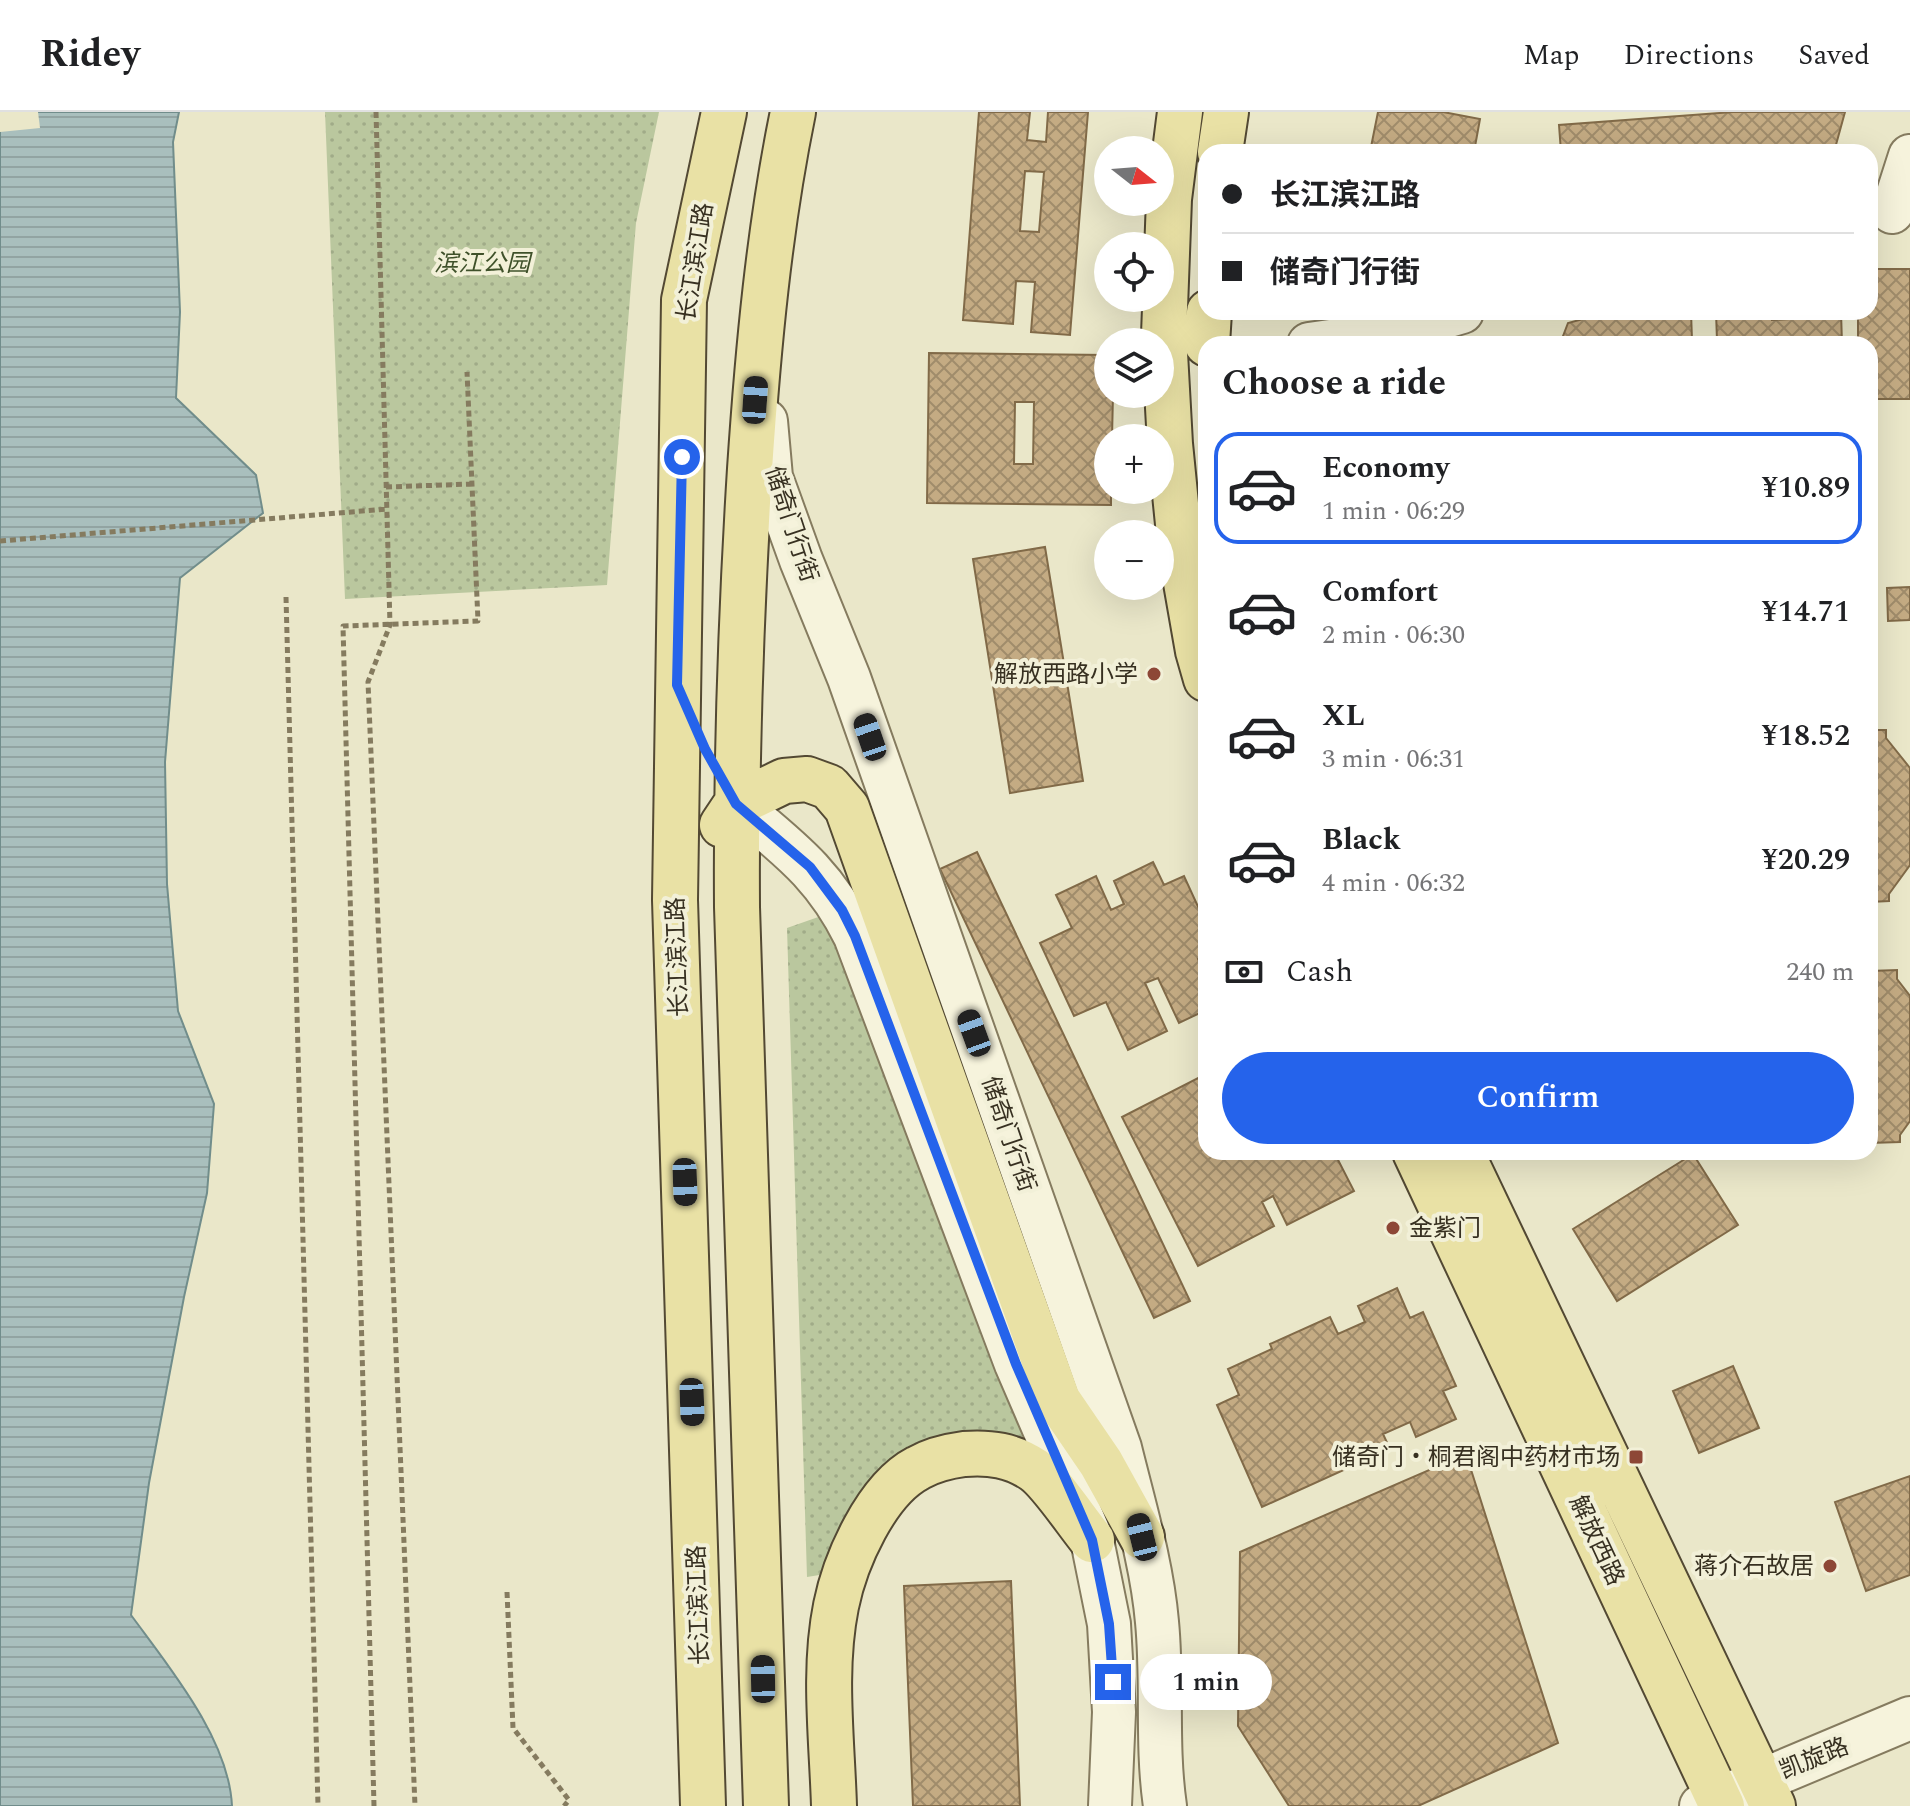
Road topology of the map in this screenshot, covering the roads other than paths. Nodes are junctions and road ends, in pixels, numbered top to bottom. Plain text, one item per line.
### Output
1 (724, 112) edge
2 (793, 112) edge
3 (1180, 112) edge
4 (1226, 112) edge
5 (1221, 144) edge
6 (1910, 156) edge
7 (1891, 213) edge
8 (1435, 320) edge
9 (1366, 336) edge
10 (759, 338) junction
11 (1198, 651) edge
12 (677, 685) junction
13 (736, 804) junction
14 (682, 889) junction
15 (737, 907) junction
16 (1419, 1160) edge
17 (1465, 1160) edge
18 (1142, 1537) junction
19 (1092, 1540) junction
20 (1910, 1718) edge
21 (1768, 1792) edge
22 (1714, 1803) edge
23 (703, 1806) edge
24 (766, 1806) edge
25 (834, 1806) edge
26 (1110, 1806) edge
27 (1165, 1806) edge

1 - 12 main road, 长江滨江路
2 - 10 main road
3 - 11 main road
4 - 5 main road
6 - 7 street
8 - 9 street
10 - 13 main road
10 - 18 street, 储奇门行街
12 - 13 main road
12 - 14 main road, 长江滨江路
13 - 14 main road
13 - 15 main road
13 - 18 main road
13 - 19 street
14 - 15 main road
14 - 23 main road, 长江滨江路
15 - 24 main road
16 - 22 main road, 解放西路
17 - 21 main road, 解放西路
18 - 27 street, 储奇门行街
19 - 25 main road
19 - 26 street
20 - 21 street, 凯旋路
21 - 22 street, 凯旋路

